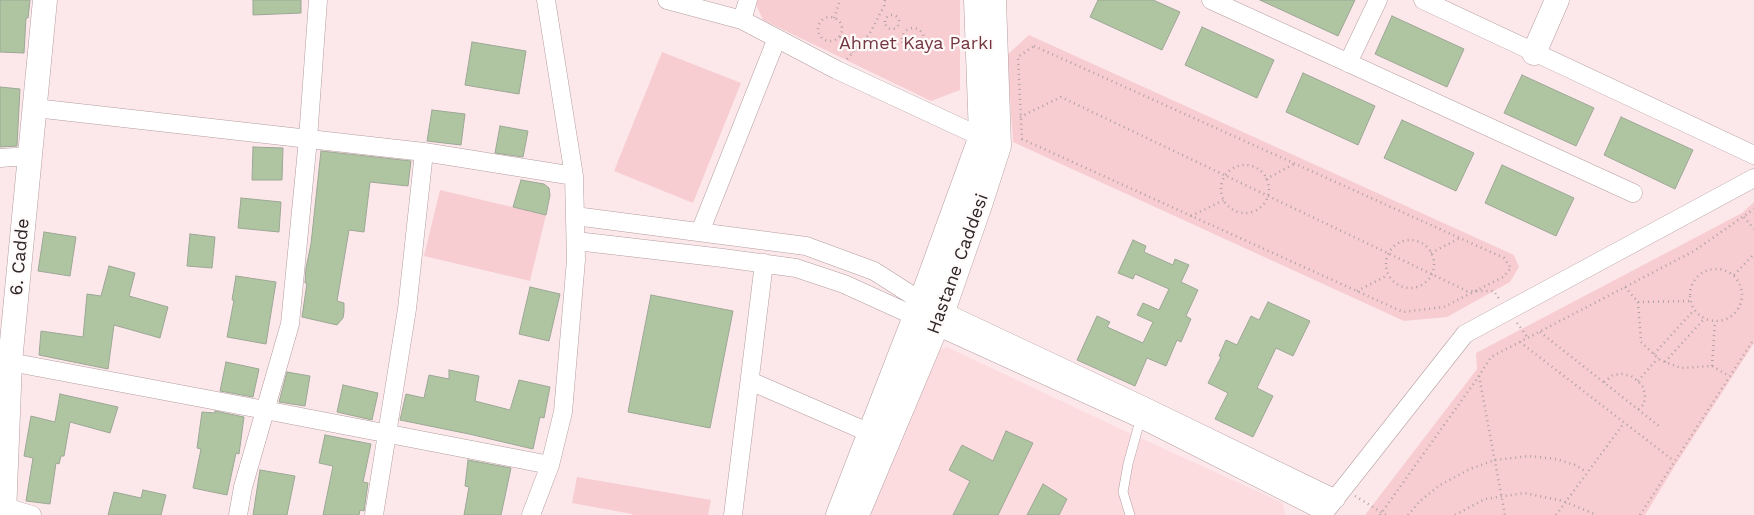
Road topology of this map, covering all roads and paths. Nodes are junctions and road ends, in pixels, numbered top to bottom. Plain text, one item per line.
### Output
1 (45, 0) edge
2 (318, 0) edge
3 (546, 0) edge
4 (668, 0) edge
5 (748, 0) edge
6 (840, 0) edge
7 (885, 0) edge
8 (976, 0) edge
9 (994, 0) edge
10 (1211, 0) edge
11 (1378, 0) edge
12 (1423, 0) edge
13 (1557, 0) edge
14 (883, 9) junction
15 (887, 17) junction
16 (834, 18) junction
17 (742, 20) junction
18 (877, 21) junction
19 (885, 22) junction
20 (899, 26) junction
21 (904, 33) junction
22 (840, 36) junction
23 (777, 38) junction
24 (852, 53) junction
25 (1534, 53) junction
26 (1348, 63) junction
27 (837, 70) junction
28 (35, 108) junction
29 (1021, 117) junction
30 (993, 136) junction
31 (308, 139) junction
32 (424, 152) junction
33 (1754, 154) edge
34 (29, 156) junction
35 (0, 158) edge
36 (1295, 164) junction
37 (574, 176) junction
38 (1226, 176) junction
39 (1266, 178) junction
40 (1754, 178) edge
41 (1633, 193) dead end
42 (1268, 196) junction
43 (1224, 200) junction
44 (1754, 208) edge
45 (575, 216) junction
46 (1191, 216) junction
47 (1744, 217) junction
48 (1754, 229) edge
49 (700, 232) junction
50 (1460, 238) junction
51 (576, 241) junction
52 (1431, 253) junction
53 (1388, 254) junction
54 (1754, 254) edge
55 (764, 263) junction
56 (1388, 275) junction
57 (1432, 275) junction
58 (1734, 275) junction
59 (1625, 287) junction
60 (1357, 291) junction
61 (1475, 291) junction
62 (1690, 301) junction
63 (1638, 302) junction
64 (1694, 310) junction
65 (1508, 312) junction
66 (929, 313) junction
67 (1704, 318) junction
68 (1715, 321) junction
69 (1540, 332) junction
70 (1754, 338) edge
71 (1520, 342) junction
72 (1654, 354) junction
73 (1658, 358) junction
74 (5, 361) edge
75 (1665, 362) junction
76 (1712, 366) junction
77 (1479, 376) junction
78 (1729, 376) junction
79 (750, 380) junction
80 (1638, 381) junction
81 (1604, 382) junction
82 (265, 410) junction
83 (1638, 410) junction
84 (1142, 412) junction
85 (1624, 423) junction
86 (1659, 426) dead end
87 (870, 432) junction
88 (386, 434) junction
89 (1495, 460) junction
90 (1674, 462) junction
91 (550, 465) junction
92 (1587, 472) junction
93 (1502, 497) junction
94 (1566, 502) junction
95 (1332, 503) edge
96 (5, 511) edge
97 (1381, 514) edge
98 (32, 515) edge
99 (238, 515) edge
100 (374, 515) edge
101 (531, 515) edge
102 (733, 515) edge
103 (838, 515) edge
104 (857, 515) edge
105 (1130, 515) edge
106 (1386, 515) edge
107 (1408, 515) edge
108 (1455, 515) edge
109 (1505, 515) edge
110 (1556, 515) edge
111 (1597, 515) edge
112 (1640, 515) edge

1 - 28 main road, 6. Cadde
2 - 31 street
3 - 37 street
4 - 17 street
5 - 17 street
6 - 16 path
7 - 14 path
8 - 30 main road, Hastane Caddesi
9 - 30 main road, Hastane Caddesi
10 - 26 street
11 - 26 street
12 - 25 street
13 - 25 main road
14 - 15 path
14 - 18 path
15 - 19 path
15 - 20 path
16 - 22 path
16 - 22 path
17 - 23 street
18 - 19 path
18 - 24 path
19 - 20 path
20 - 21 path
21 - 21 path
22 - 24 path
23 - 27 street
23 - 49 street
24 - 27 path
25 - 33 street
26 - 41 street
27 - 30 street
28 - 31 street
28 - 34 main road, 6. Cadde
29 - 30 path
29 - 36 path
29 - 38 path
29 - 46 path
30 - 66 main road, Hastane Caddesi
31 - 32 street
31 - 82 street
32 - 37 street
32 - 88 street
34 - 35 street
34 - 74 main road, 6. Cadde
36 - 39 path
36 - 50 path
37 - 45 street
38 - 39 path
38 - 42 path
38 - 43 path
39 - 42 path
40 - 65 street
42 - 43 path
42 - 53 path
43 - 46 path
44 - 47 path
45 - 49 street
45 - 51 street
46 - 60 path
47 - 48 path
47 - 59 path
49 - 66 street
50 - 52 path
50 - 61 path
51 - 55 street
51 - 91 street
52 - 53 path
52 - 57 path
53 - 56 path
53 - 57 path
54 - 58 path
55 - 66 street
55 - 79 street
56 - 57 path
56 - 60 path
57 - 61 path
58 - 62 path
58 - 68 path
59 - 63 path
59 - 69 path
60 - 61 path
61 - 65 path
62 - 63 path
62 - 64 path
63 - 72 path
64 - 67 path
64 - 72 path
65 - 95 street
66 - 84 street
66 - 87 main road, Hastane Caddesi
66 - 104 main road, Hastane Caddesi
67 - 68 path
67 - 75 path
68 - 76 path
69 - 71 path
69 - 81 path
70 - 78 path
71 - 77 path
71 - 85 path
72 - 73 path
73 - 75 path
73 - 80 path
74 - 82 street
74 - 96 main road, 6. Cadde
75 - 76 path
76 - 78 path
77 - 89 path
77 - 97 path
78 - 90 path
79 - 87 street
79 - 102 street
80 - 81 path
80 - 83 path
81 - 83 path
82 - 88 street
82 - 99 street
83 - 86 path
84 - 95 street
84 - 105 lane
85 - 90 path
85 - 92 path
87 - 103 main road, Hastane Caddesi
88 - 91 street
88 - 100 street
89 - 92 path
89 - 93 path
89 - 107 path
90 - 112 path
91 - 101 street
92 - 94 path
93 - 94 path
93 - 108 path
93 - 109 path
94 - 110 path
94 - 111 path
95 - 97 path
96 - 98 street
97 - 106 path

